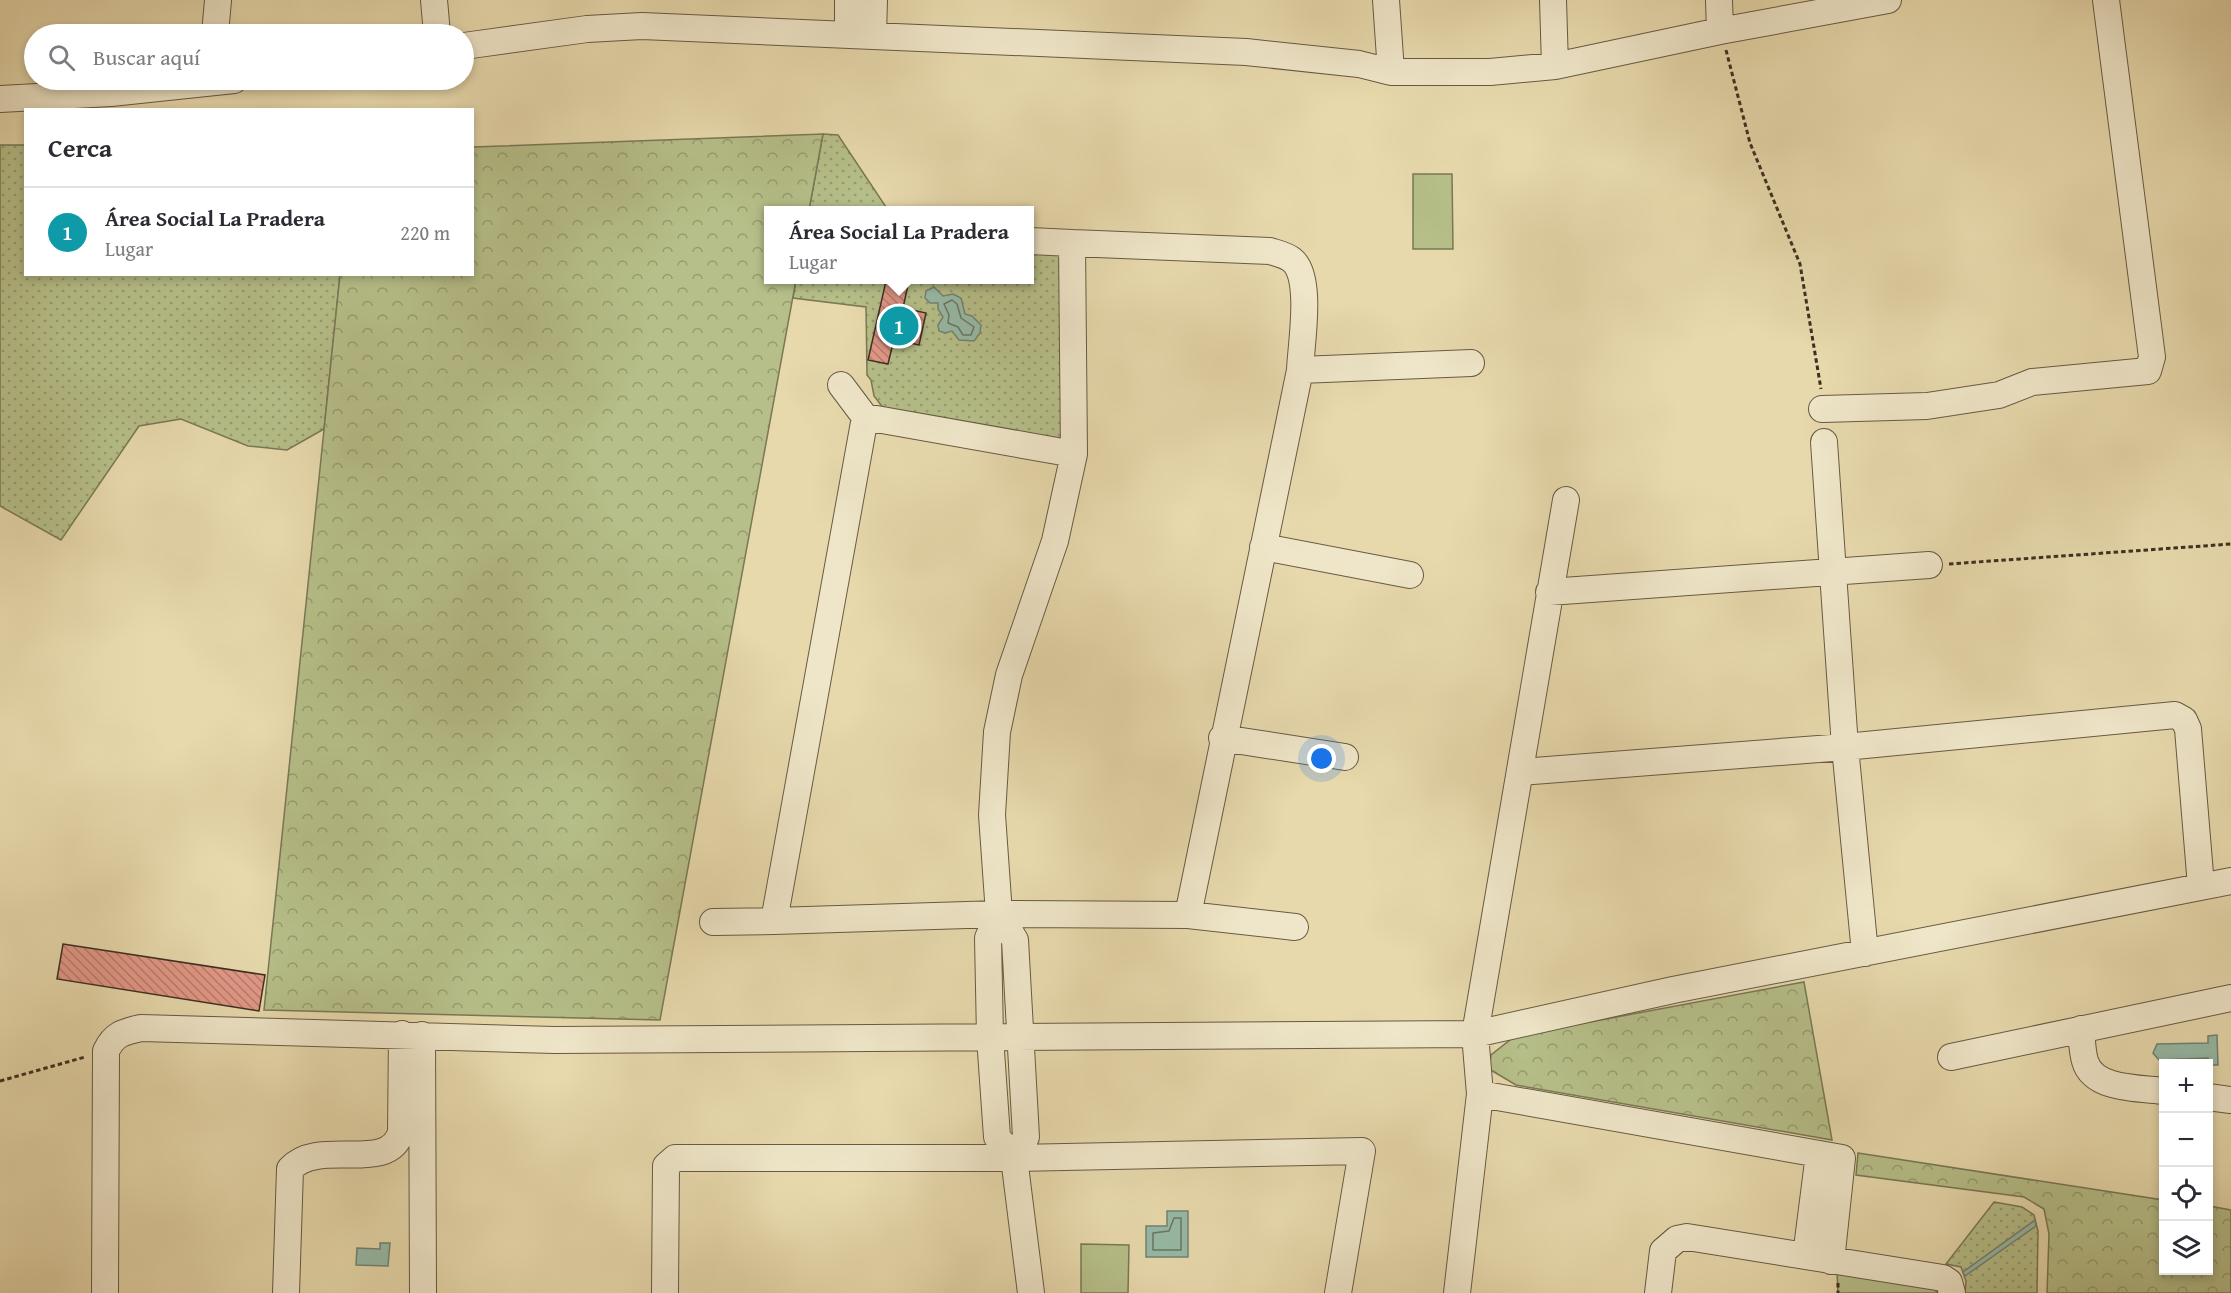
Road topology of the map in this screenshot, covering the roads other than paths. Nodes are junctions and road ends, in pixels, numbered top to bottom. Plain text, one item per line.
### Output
1 (218, 0) edge
2 (434, 0) edge
3 (849, 0) edge
4 (874, 0) edge
5 (1386, 0) edge
6 (1553, 0) edge
7 (1719, 0) edge
8 (1888, 0) edge
9 (2106, 0) edge
10 (216, 24) edge
11 (436, 24) edge
12 (1720, 31) junction
13 (861, 34) junction
14 (474, 45) edge
15 (1555, 66) junction
16 (1391, 72) junction
17 (138, 90) edge
18 (0, 99) edge
19 (1034, 241) edge
20 (1072, 243) junction
21 (1471, 363) dead end
22 (1300, 370) junction
23 (841, 385) dead end
24 (1822, 409) road end
25 (865, 417) junction
26 (1824, 442) dead end
27 (1074, 454) junction
28 (1566, 500) dead end
29 (1263, 547) junction
30 (1929, 565) road end
31 (1834, 572) junction
32 (1410, 575) dead end
33 (1549, 592) junction
34 (1222, 738) junction
35 (1845, 747) junction
36 (1345, 757) dead end
37 (1520, 772) junction
38 (2231, 881) edge
39 (2201, 886) junction
40 (999, 914) junction
41 (1188, 915) junction
42 (774, 921) junction
43 (713, 922) dead end
44 (1295, 927) dead end
45 (1865, 953) junction
46 (2231, 998) edge
47 (2081, 1029) junction
48 (1475, 1034) junction
49 (412, 1035) junction
50 (1021, 1036) junction
51 (990, 1037) junction
52 (1951, 1057) dead end
53 (2159, 1090) edge
54 (1480, 1094) junction
55 (2213, 1098) edge
56 (2231, 1100) edge
57 (1014, 1158) junction
58 (1818, 1259) junction
59 (105, 1293) edge
60 (286, 1293) edge
61 (423, 1293) edge
62 (665, 1293) edge
63 (1031, 1293) edge
64 (1338, 1293) edge
65 (1457, 1293) edge
66 (1658, 1293) edge
67 (1952, 1293) edge

1 - 10 street
2 - 11 street
3 - 13 street
4 - 13 street
5 - 16 street
6 - 15 street
7 - 12 street
8 - 12 street
9 - 24 street
12 - 15 street
13 - 14 street
13 - 16 street
15 - 16 street
17 - 18 street
19 - 20 street
20 - 22 street
20 - 27 street
21 - 22 street
22 - 29 street
23 - 25 street
25 - 27 street
25 - 42 street
26 - 31 street
27 - 40 street
28 - 33 street
29 - 32 street
29 - 34 street
30 - 31 street
31 - 33 street
31 - 35 street
33 - 37 street
34 - 36 street
34 - 41 street
35 - 37 street
35 - 39 street
35 - 45 street
37 - 48 street
38 - 39 street
39 - 45 street
40 - 41 street
40 - 42 street
40 - 50 street
40 - 51 street
41 - 44 street
42 - 43 street
45 - 48 street
46 - 47 street
47 - 52 street
47 - 53 street
48 - 50 street
48 - 54 street
49 - 51 street
49 - 59 street
49 - 60 street
49 - 61 street
50 - 51 street
50 - 57 street
51 - 57 street
54 - 58 street
54 - 65 street
55 - 56 street
57 - 62 street
57 - 63 street
57 - 64 street
58 - 66 street
58 - 67 street

